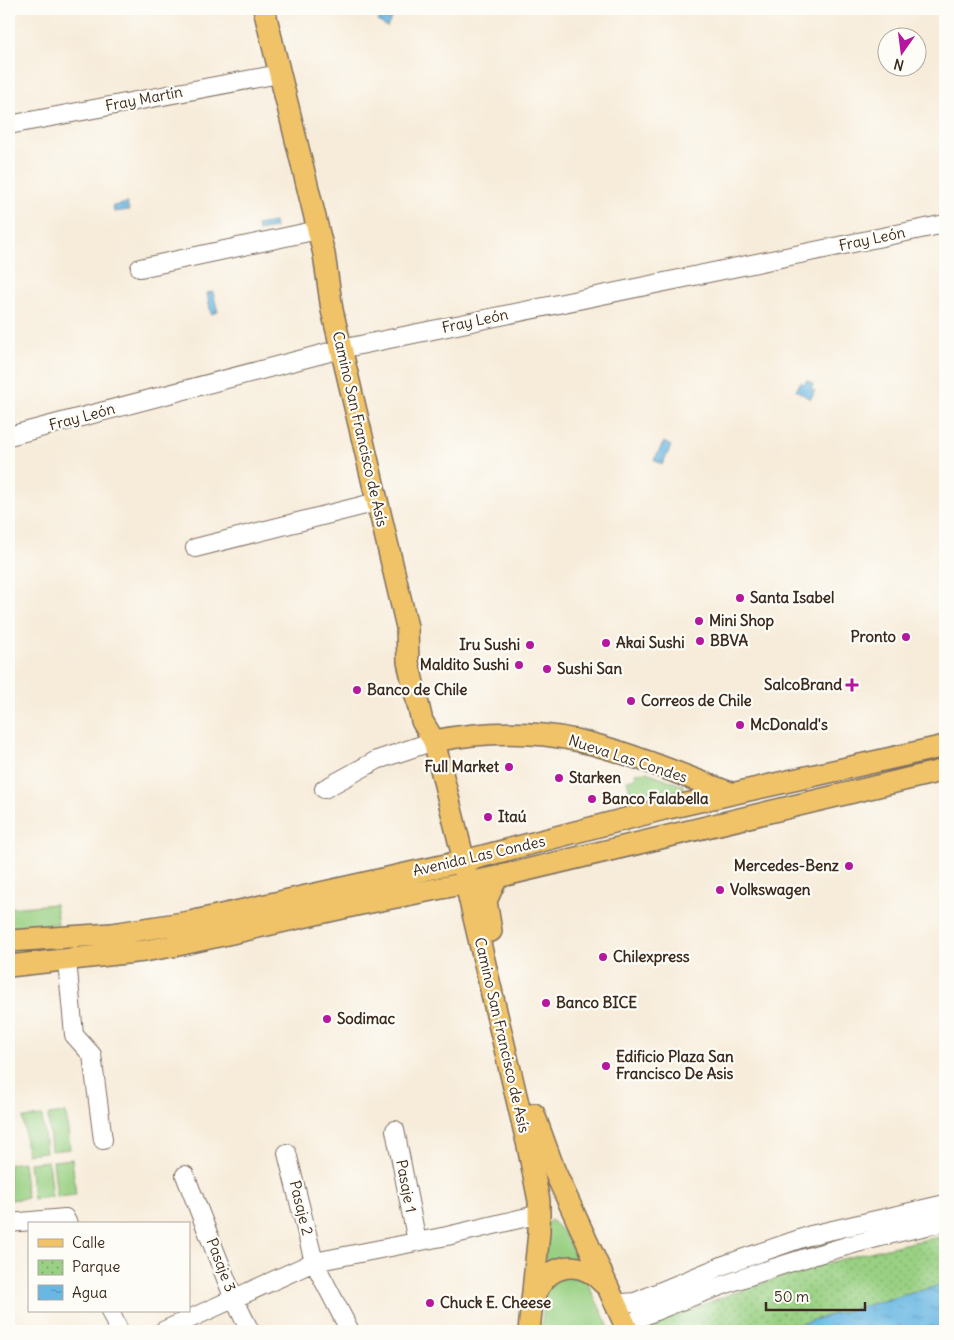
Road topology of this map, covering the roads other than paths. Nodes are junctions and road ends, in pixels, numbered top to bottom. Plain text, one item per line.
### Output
1 (264, 9) edge
2 (280, 74) junction
3 (9, 124) edge
4 (945, 224) edge
5 (318, 230) junction
6 (140, 268) dead end
7 (341, 349) junction
8 (9, 436) edge
9 (377, 502) junction
10 (195, 548) dead end
11 (434, 741) junction
12 (945, 746) edge
13 (847, 768) junction
14 (945, 770) edge
15 (324, 789) dead end
16 (731, 793) junction
17 (827, 798) junction
18 (464, 861) junction
19 (497, 877) junction
20 (466, 884) junction
21 (9, 941) edge
22 (67, 960) junction
23 (9, 966) edge
24 (395, 1130) dead end
25 (104, 1140) dead end
26 (287, 1153) dead end
27 (185, 1176) dead end
28 (945, 1204) edge
29 (540, 1214) junction
30 (66, 1221) edge
31 (28, 1222) edge
32 (38, 1222) edge
33 (945, 1222) edge
34 (9, 1223) edge
35 (579, 1227) junction
36 (417, 1242) junction
37 (314, 1262) junction
38 (534, 1297) junction
39 (234, 1299) junction
40 (110, 1312) edge
41 (620, 1317) edge
42 (120, 1331) edge
43 (163, 1331) edge
44 (250, 1331) edge
45 (350, 1331) edge
46 (529, 1331) edge

1 - 2 main road, Camino San Francisco de Asís
2 - 3 street, Fray Martín
2 - 5 main road, Camino San Francisco de Asís
4 - 7 street, Fray León
5 - 6 street
5 - 7 main road, Camino San Francisco de Asís
7 - 8 street, Fray León
7 - 9 main road, Camino San Francisco de Asís
9 - 10 street
9 - 11 main road, Camino San Francisco de Asís
11 - 15 street, Nueva Las Condes
11 - 16 main road, Nueva Las Condes
11 - 18 main road, Camino San Francisco de Asís
12 - 13 main road, Avenida Las Condes
13 - 16 main road, Avenida Las Condes
13 - 17 main road
14 - 17 main road, Avenida Las Condes
16 - 18 main road, Avenida Las Condes
17 - 19 main road, Avenida Las Condes
18 - 20 main road, Camino San Francisco de Asís
18 - 21 main road, Avenida Las Condes
19 - 20 main road, Avenida Las Condes
19 - 35 main road, Camino San Francisco de Asís
20 - 22 main road, Avenida Las Condes
20 - 29 main road, Camino San Francisco de Asís
22 - 23 main road, Avenida Las Condes
22 - 25 street
24 - 36 street, Pasaje 1
26 - 37 street, Pasaje 2
27 - 39 street, Pasaje 3
28 - 41 street
29 - 35 main road
29 - 36 street
29 - 38 main road, Camino San Francisco de Asís
30 - 32 street
31 - 34 street
33 - 41 street
35 - 41 main road, Camino San Francisco de Asís
36 - 37 street
37 - 39 street
37 - 45 street, Pasaje 2
38 - 41 main road
38 - 46 main road, Camino San Francisco de Asís
39 - 43 street
39 - 44 street, Pasaje 3
40 - 42 street

